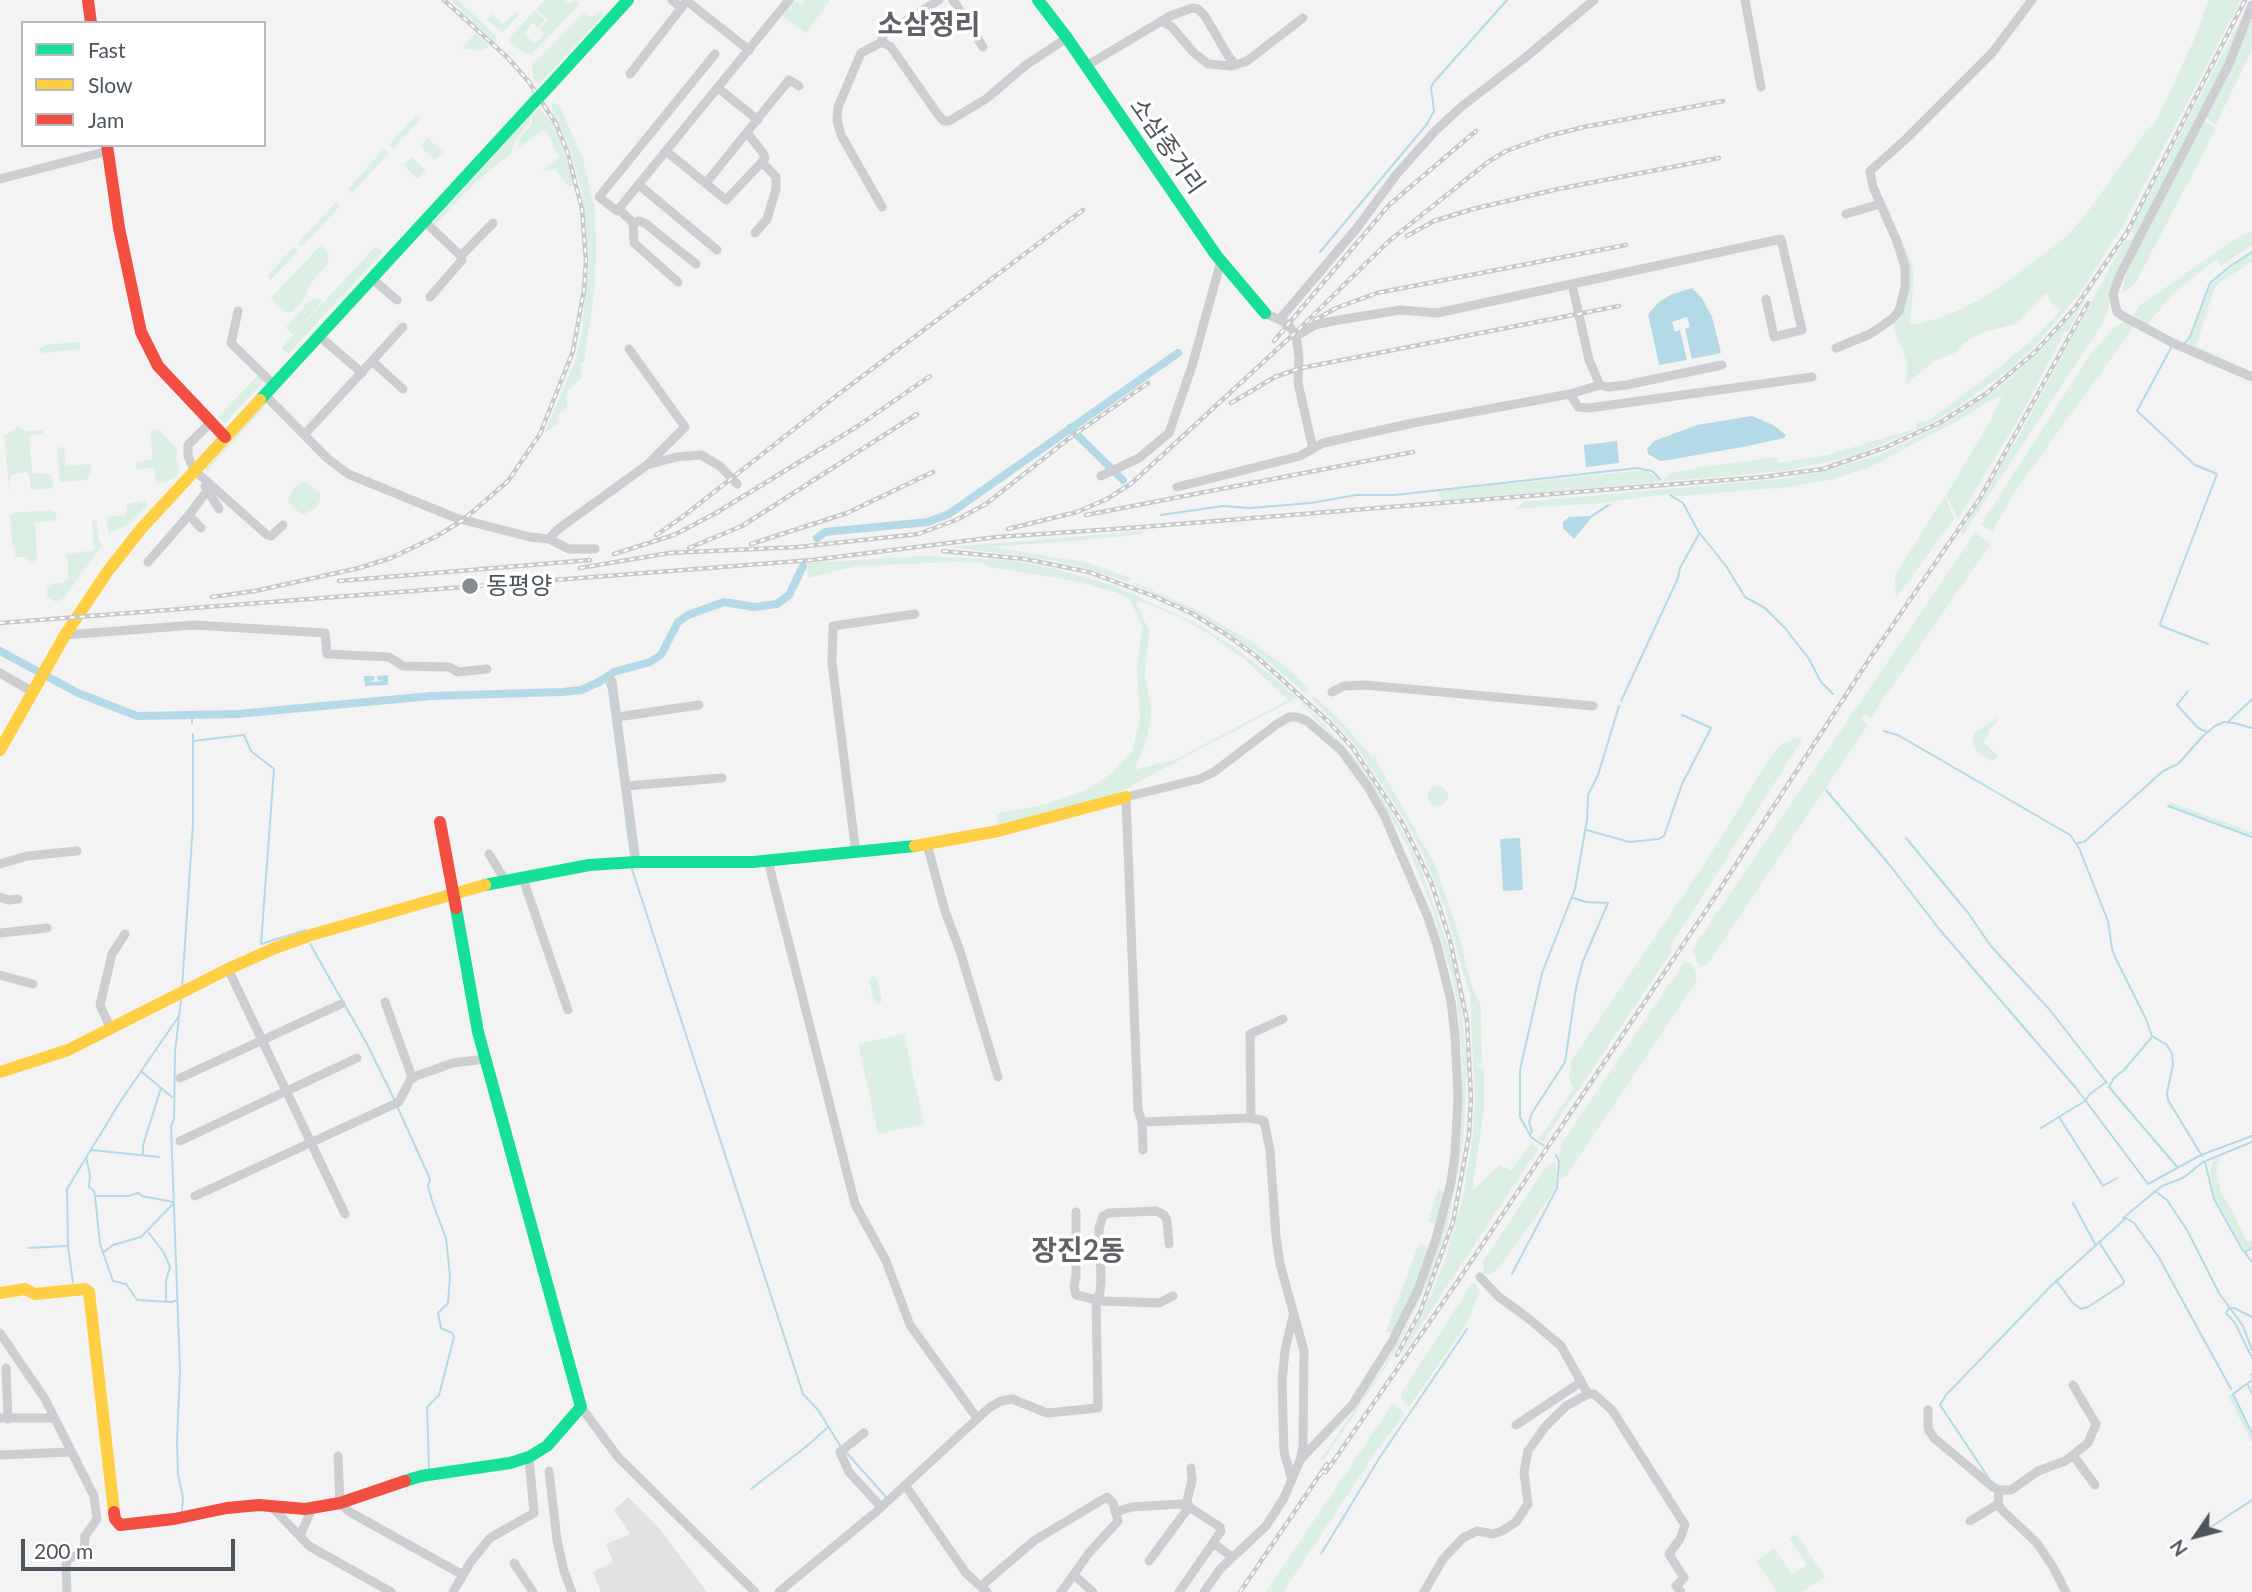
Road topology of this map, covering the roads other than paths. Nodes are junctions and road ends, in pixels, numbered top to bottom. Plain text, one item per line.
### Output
1 (88, 0) edge
2 (628, 0) edge
3 (672, 0) edge
4 (789, 0) edge
5 (939, 0) edge
6 (953, 0) edge
7 (1038, 0) edge
8 (1594, 0) edge
9 (1745, 0) edge
10 (2032, 0) edge
11 (2252, 5) edge
12 (681, 8) junction
13 (1303, 18) dead end
14 (91, 21) edge
15 (1161, 21) junction
16 (1067, 38) junction
17 (882, 42) junction
18 (983, 47) dead end
19 (749, 50) junction
20 (715, 54) dead end
21 (1236, 65) junction
22 (1086, 66) junction
23 (630, 74) dead end
24 (799, 86) dead end
25 (1761, 87) dead end
26 (718, 88) junction
27 (758, 120) junction
28 (748, 134) junction
29 (107, 148) edge
30 (666, 151) junction
31 (762, 162) junction
32 (0, 179) edge
33 (706, 183) junction
34 (639, 185) junction
35 (1880, 205) junction
36 (882, 207) dead end
37 (619, 209) junction
38 (1846, 214) dead end
39 (424, 221) junction
40 (493, 223) dead end
41 (633, 223) junction
42 (755, 233) dead end
43 (717, 250) dead end
44 (461, 256) junction
45 (1221, 261) junction
46 (696, 264) dead end
47 (371, 278) junction
48 (678, 282) dead end
49 (1572, 284) junction
50 (430, 297) dead end
51 (1766, 299) dead end
52 (397, 300) dead end
53 (238, 311) dead end
54 (1265, 313) joint
55 (1280, 319) junction
56 (403, 327) dead end
57 (318, 335) junction
58 (1296, 336) junction
59 (1836, 348) dead end
60 (629, 349) dead end
61 (372, 362) junction
62 (1721, 365) dead end
63 (362, 373) junction
64 (1812, 377) dead end
65 (2252, 377) edge
66 (1600, 385) junction
67 (269, 389) junction
68 (403, 389) dead end
69 (1570, 394) junction
70 (210, 423) junction
71 (304, 435) junction
72 (225, 437) junction
73 (1312, 449) junction
74 (647, 465) junction
75 (1109, 473) dead end
76 (197, 474) junction
77 (737, 484) dead end
78 (1177, 487) dead end
79 (207, 492) junction
80 (219, 509) dead end
81 (189, 515) junction
82 (283, 524) dead end
83 (201, 527) dead end
84 (549, 539) junction
85 (595, 549) dead end
86 (148, 562) dead end
87 (915, 614) dead end
88 (65, 635) junction
89 (487, 669) dead end
90 (0, 673) edge
91 (612, 681) dead end
92 (36, 688) junction
93 (1332, 692) dead end
94 (699, 705) dead end
95 (1593, 706) dead end
96 (617, 717) junction
97 (0, 750) edge
98 (722, 778) dead end
99 (626, 786) junction
100 (1126, 797) junction
101 (440, 822) dead end
102 (927, 844) junction
103 (77, 851) dead end
104 (856, 853) junction
105 (489, 854) dead end
106 (768, 860) junction
107 (636, 862) junction
108 (0, 864) edge
109 (522, 876) junction
110 (505, 880) junction
111 (451, 894) junction
112 (0, 897) edge
113 (18, 899) dead end
114 (47, 928) dead end
115 (0, 933) edge
116 (125, 934) dead end
117 (228, 969) junction
118 (0, 975) edge
119 (33, 984) dead end
120 (385, 1002) dead end
121 (341, 1004) dead end
122 (568, 1010) dead end
123 (1283, 1019) dead end
124 (111, 1028) junction
125 (262, 1040) junction
126 (357, 1058) dead end
127 (485, 1059) junction
128 (0, 1072) edge
129 (412, 1077) junction
130 (998, 1077) dead end
131 (180, 1078) dead end
132 (286, 1091) junction
133 (1251, 1118) junction
134 (1142, 1122) junction
135 (180, 1141) dead end
136 (311, 1143) junction
137 (1143, 1150) dead end
138 (195, 1196) dead end
139 (1076, 1212) dead end
140 (345, 1214) dead end
141 (1169, 1244) dead end
142 (1480, 1277) dead end
143 (0, 1293) edge
144 (1173, 1296) dead end
145 (1096, 1300) junction
146 (1293, 1314) junction
147 (0, 1333) edge
148 (24, 1367) junction
149 (3, 1368) edge
150 (1581, 1382) junction
151 (2073, 1385) dead end
152 (1588, 1394) junction
153 (582, 1407) junction
154 (1928, 1410) dead end
155 (54, 1418) junction
156 (977, 1418) junction
157 (4, 1419) edge
158 (1517, 1426) dead end
159 (864, 1433) dead end
160 (70, 1452) junction
161 (0, 1455) edge
162 (338, 1455) dead end
163 (2073, 1455) junction
164 (529, 1457) junction
165 (1300, 1460) junction
166 (1191, 1468) dead end
167 (550, 1471) dead end
168 (1292, 1480) junction
169 (905, 1485) junction
170 (2095, 1485) dead end
171 (1999, 1490) junction
172 (340, 1503) junction
173 (1998, 1503) junction
174 (272, 1507) junction
175 (881, 1507) junction
176 (1189, 1507) junction
177 (312, 1508) junction
178 (1115, 1512) junction
179 (1970, 1521) dead end
180 (300, 1536) junction
181 (1213, 1543) junction
182 (1232, 1557) junction
183 (1149, 1561) dead end
184 (514, 1563) dead end
185 (463, 1575) junction
186 (1074, 1575) junction
187 (984, 1589) edge
188 (67, 1592) edge
189 (391, 1592) edge
190 (453, 1592) edge
191 (533, 1592) edge
192 (572, 1592) edge
193 (755, 1592) edge
194 (779, 1592) edge
195 (1060, 1592) edge
196 (1093, 1592) edge
197 (1179, 1592) edge
198 (1204, 1592) edge
199 (1424, 1592) edge
200 (1681, 1592) edge
201 (2066, 1592) edge

1 - 14 street
2 - 39 street
3 - 12 street
4 - 19 street
5 - 17 street
6 - 18 street
7 - 16 street, 소삼종거리
8 - 55 street
9 - 25 street
10 - 35 street
11 - 65 street
12 - 19 street
12 - 23 street
13 - 21 street
15 - 21 street
15 - 21 street
15 - 22 street
16 - 17 street
16 - 22 street, 소삼종거리
17 - 36 street
19 - 26 street
20 - 37 street
22 - 45 street, 소삼종거리
24 - 27 street
26 - 27 street
26 - 30 street
27 - 28 street
28 - 31 street
28 - 33 street
29 - 32 street
29 - 70 street
30 - 33 street
30 - 34 street
31 - 33 street
31 - 42 street
34 - 37 street
34 - 43 street
35 - 38 street
35 - 59 street
37 - 41 street
39 - 44 street
39 - 47 street
40 - 44 street
41 - 46 street
41 - 48 street
44 - 50 street
45 - 54 street, 소삼종거리
45 - 75 street
47 - 52 street
47 - 57 street
49 - 51 street
49 - 58 street
49 - 66 street
53 - 67 street
54 - 55 street
55 - 58 street
56 - 61 street
57 - 63 street
57 - 67 street
58 - 73 street
60 - 74 street
61 - 63 street
61 - 68 street
62 - 66 street
63 - 71 street
64 - 69 street
66 - 69 street
67 - 71 street
67 - 72 street
69 - 73 street
70 - 72 street
70 - 76 street
71 - 84 street
72 - 76 street
73 - 78 street
74 - 77 street
74 - 84 street
76 - 79 street
76 - 82 street
76 - 88 street
79 - 80 street
79 - 81 street
81 - 83 street
81 - 86 street
84 - 85 street
87 - 104 street
88 - 89 street
88 - 92 street
90 - 92 street
91 - 96 street
92 - 97 street
93 - 95 street
94 - 96 street
96 - 99 street
98 - 99 street
99 - 107 street
100 - 102 street
100 - 134 street
100 - 165 street
101 - 111 street
102 - 104 street
102 - 130 street
103 - 108 street
104 - 106 street
105 - 110 street
106 - 107 street
106 - 156 street
107 - 109 street
109 - 110 street
109 - 122 street
110 - 111 street
111 - 117 street
111 - 127 street
112 - 113 street
114 - 115 street
116 - 124 street
117 - 124 street
117 - 125 street
118 - 119 street
120 - 129 street
121 - 125 street
123 - 133 street
124 - 128 street
125 - 131 street
125 - 132 street
126 - 132 street
127 - 129 street
127 - 153 street
129 - 136 street
132 - 135 street
132 - 136 street
133 - 134 street
133 - 146 street
134 - 137 street
136 - 138 street
136 - 140 street
139 - 145 street
141 - 145 street
142 - 150 street
143 - 174 street
144 - 145 street
145 - 156 street
146 - 165 street
146 - 168 street
147 - 148 street
148 - 149 street
148 - 155 street
149 - 157 street
150 - 152 street
150 - 158 street
151 - 163 street
152 - 199 street
152 - 200 street
153 - 164 street
153 - 193 street
154 - 171 street
155 - 157 street
155 - 160 street
156 - 169 street
159 - 175 street
160 - 161 street
160 - 188 street
162 - 172 street
163 - 170 street
163 - 171 street
164 - 172 street
164 - 185 street
165 - 168 street
166 - 176 street
167 - 192 street
168 - 182 street
169 - 175 street
169 - 187 street
171 - 173 street
172 - 177 street
172 - 185 street
173 - 179 street
173 - 201 street
174 - 177 street
174 - 180 street
175 - 194 street
176 - 178 street
176 - 181 street
176 - 183 street
177 - 180 street
178 - 186 street
178 - 187 street
180 - 189 street
181 - 182 street
181 - 197 street
182 - 198 street
184 - 191 street
185 - 190 street
186 - 195 street
186 - 196 street

